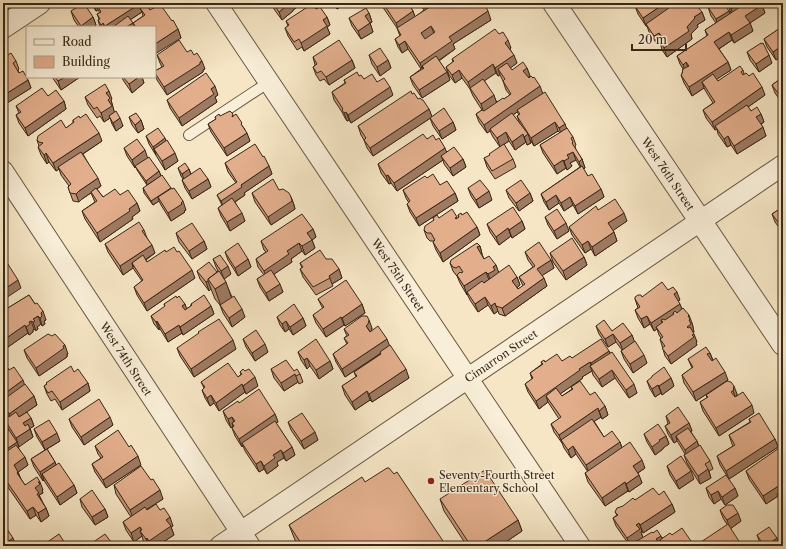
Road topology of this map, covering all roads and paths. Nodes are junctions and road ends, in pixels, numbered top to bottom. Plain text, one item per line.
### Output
1 (39, 3) edge
2 (216, 3) edge
3 (554, 3) edge
4 (3, 27) edge
5 (269, 82) junction
6 (189, 135) dead end
7 (783, 165) edge
8 (3, 171) edge
9 (700, 221) junction
10 (783, 344) edge
11 (468, 378) junction
12 (245, 539) edge
13 (220, 546) edge
14 (580, 546) edge

1 - 4 street
2 - 5 street, West 75th Street
3 - 9 street, West 76th Street
5 - 6 lane
5 - 11 street, West 75th Street
7 - 9 street, Cimarron Street
8 - 12 street, West 74th Street
9 - 10 street, West 76th Street
9 - 11 street, Cimarron Street
11 - 12 street, Cimarron Street
11 - 14 street, West 75th Street
12 - 13 street, Cimarron Street

